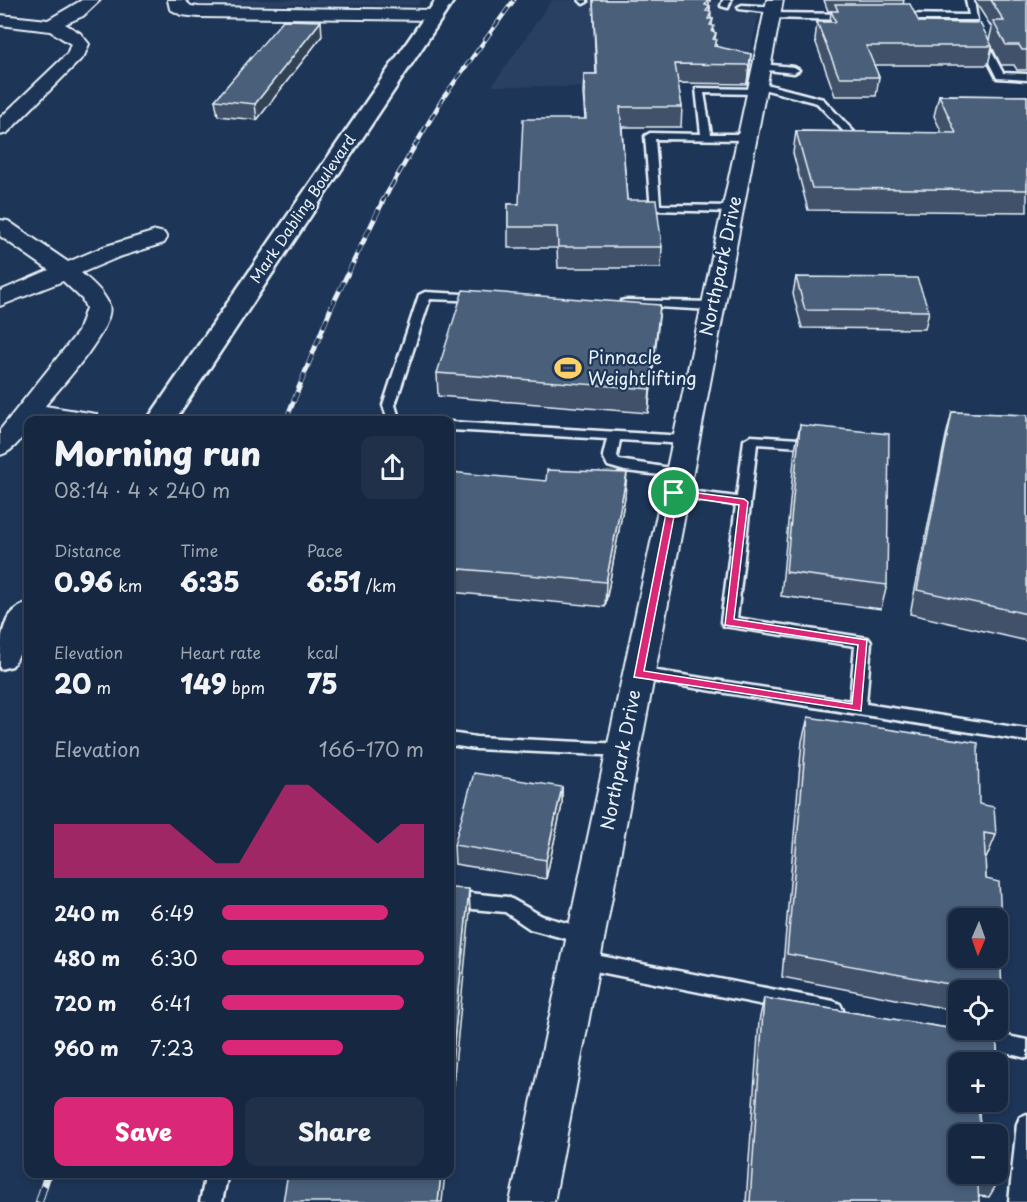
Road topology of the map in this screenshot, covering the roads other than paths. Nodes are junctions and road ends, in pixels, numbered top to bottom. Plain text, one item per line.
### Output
1 (92, 0) edge
2 (176, 0) edge
3 (970, 0) edge
4 (742, 7) dead end
5 (440, 8) edge
6 (773, 9) edge
7 (858, 17) edge
8 (881, 17) edge
9 (974, 18) junction
10 (0, 20) edge
11 (48, 26) junction
12 (794, 70) dead end
13 (1027, 77) edge
14 (759, 81) junction
15 (0, 129) edge
16 (850, 133) edge
17 (706, 136) junction
18 (747, 137) junction
19 (733, 209) junction
20 (0, 226) edge
21 (156, 238) dead end
22 (65, 272) junction
23 (497, 298) edge
24 (0, 299) edge
25 (616, 303) edge
26 (712, 306) junction
27 (29, 412) junction
28 (26, 416) edge
29 (58, 416) edge
30 (165, 416) edge
31 (392, 416) edge
32 (24, 418) edge
33 (454, 426) edge
34 (614, 436) junction
35 (685, 440) junction
36 (827, 444) edge
37 (0, 447) edge
38 (676, 483) junction
39 (744, 502) junction
40 (24, 621) edge
41 (0, 657) edge
42 (638, 674) junction
43 (857, 709) junction
44 (1027, 735) edge
45 (454, 740) edge
46 (623, 750) junction
47 (454, 899) edge
48 (583, 948) junction
49 (851, 1013) edge
50 (983, 1040) edge
51 (1027, 1048) edge
52 (1027, 1124) edge
53 (216, 1178) edge
54 (211, 1202) edge
55 (532, 1202) edge
56 (1020, 1202) edge

1 - 11 street
2 - 5 street
3 - 9 lane
4 - 6 lane
5 - 30 street, Mark Dabling Boulevard
6 - 7 lane
6 - 14 street, Northpark Drive
8 - 9 lane
9 - 13 lane
10 - 11 street
11 - 15 street
12 - 14 lane
14 - 16 lane
14 - 17 lane
14 - 18 street, Northpark Drive
17 - 18 lane
17 - 19 lane
18 - 19 street, Northpark Drive
19 - 26 street, Northpark Drive
20 - 22 street
21 - 22 street
22 - 24 street
22 - 27 street
23 - 31 lane
25 - 26 lane
26 - 35 street, Northpark Drive
27 - 28 street
27 - 29 street
32 - 37 street
33 - 34 lane
34 - 35 lane
34 - 38 lane
35 - 38 street, Northpark Drive
36 - 39 lane
38 - 39 lane
38 - 42 street, Northpark Drive
39 - 43 lane
40 - 41 street
42 - 43 lane
42 - 46 street, Northpark Drive
43 - 44 lane
45 - 46 lane
46 - 48 street, Northpark Drive
47 - 48 lane
48 - 49 lane
48 - 55 street, Northpark Drive
50 - 51 lane
52 - 56 lane
53 - 54 lane

